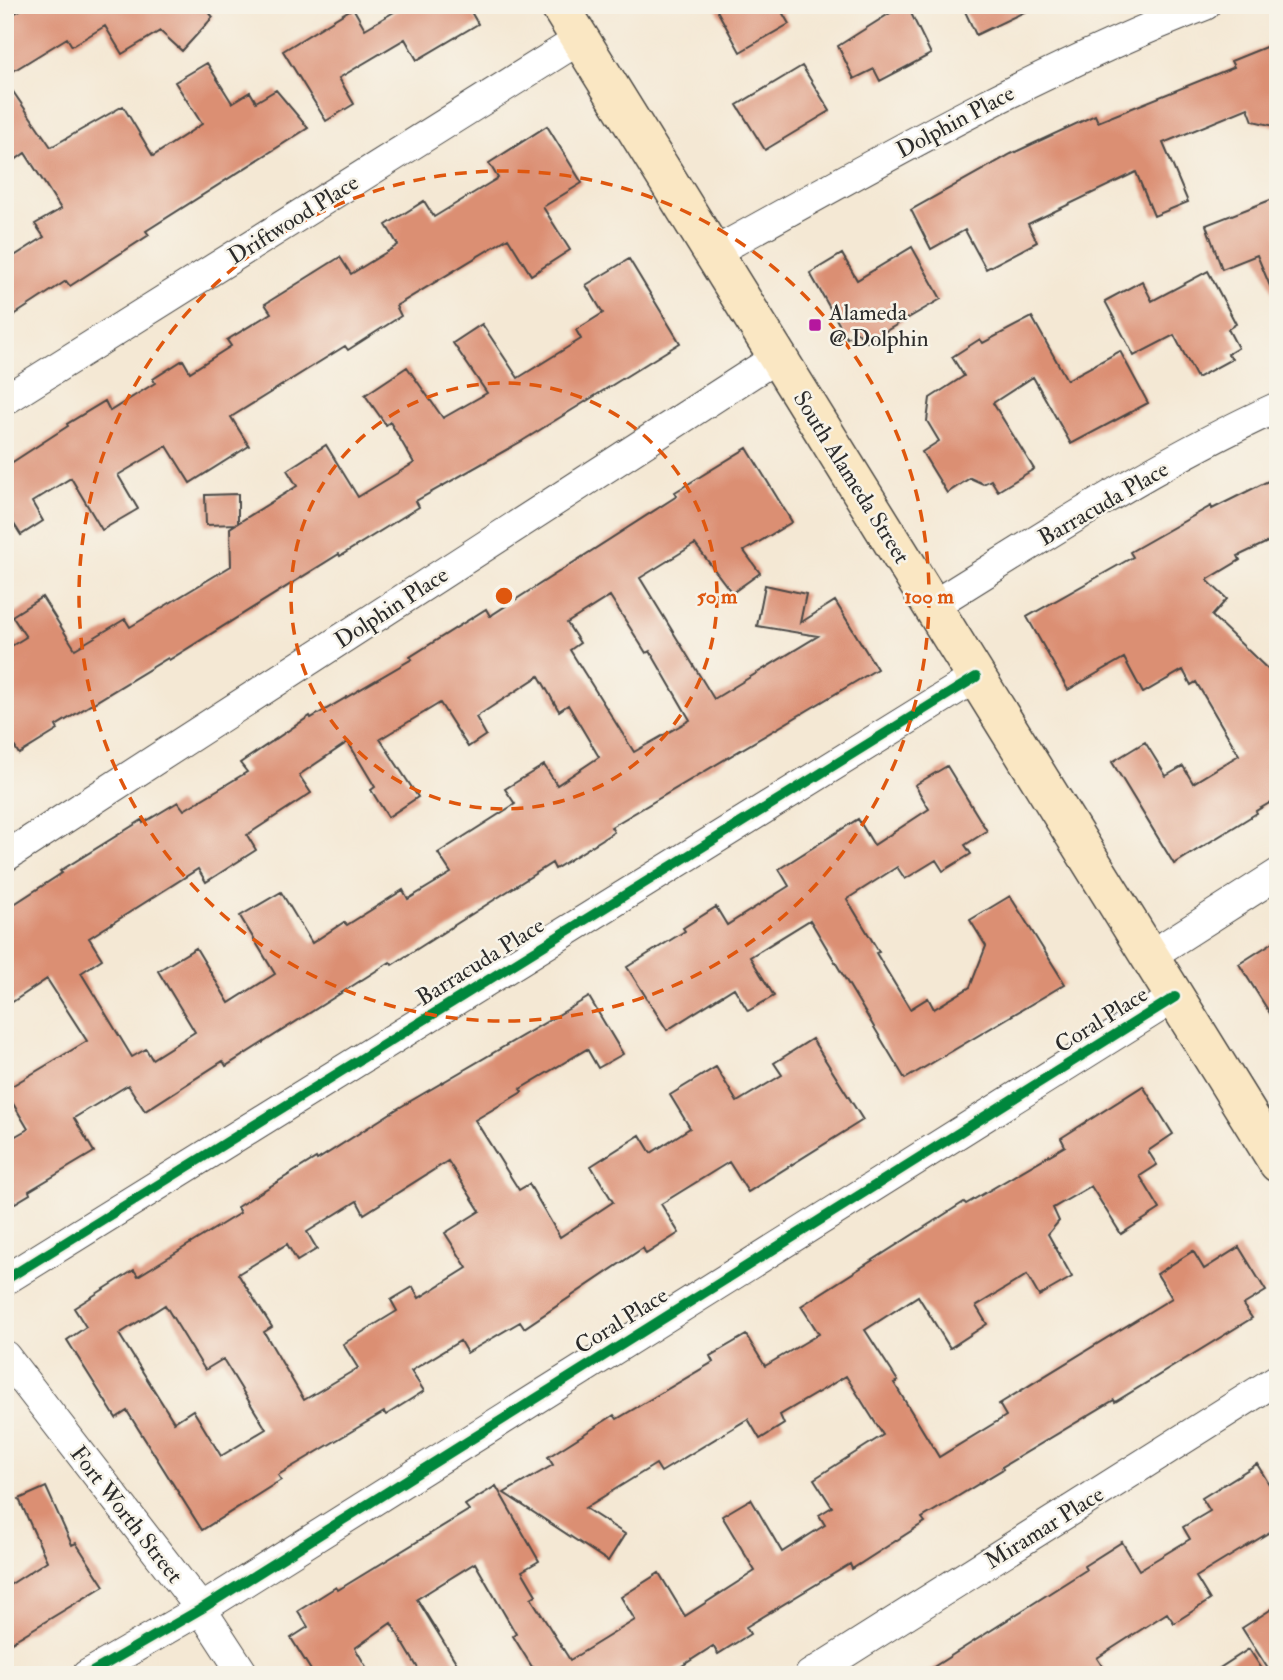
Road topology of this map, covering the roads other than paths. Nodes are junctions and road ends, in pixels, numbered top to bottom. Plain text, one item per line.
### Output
1 (559, 5) edge
2 (1205, 5) edge
3 (580, 39) junction
4 (713, 253) junction
5 (777, 356) junction
6 (5, 400) edge
7 (1278, 407) edge
8 (932, 606) junction
9 (976, 677) junction
10 (5, 857) edge
11 (1278, 874) edge
12 (1150, 956) junction
13 (1175, 997) junction
14 (1278, 1163) edge
15 (5, 1280) edge
16 (5, 1356) edge
17 (1278, 1379) edge
18 (201, 1609) junction
19 (87, 1675) edge
20 (244, 1675) edge
21 (810, 1675) edge

1 - 3 main road, South Alameda Street
2 - 4 street, Dolphin Place
3 - 4 main road, South Alameda Street
3 - 6 street, Driftwood Place
4 - 5 main road, South Alameda Street
5 - 8 main road, South Alameda Street
5 - 10 street, Dolphin Place
7 - 8 street, Barracuda Place
8 - 9 main road, South Alameda Street
9 - 12 main road, South Alameda Street
9 - 15 street, Barracuda Place
11 - 12 street, Coral Place
12 - 13 main road, South Alameda Street
13 - 14 main road, South Alameda Street
13 - 18 street, Coral Place
16 - 18 street, Fort Worth Street
17 - 21 street, Miramar Place
18 - 19 street, Coral Place
18 - 20 street, Fort Worth Street

